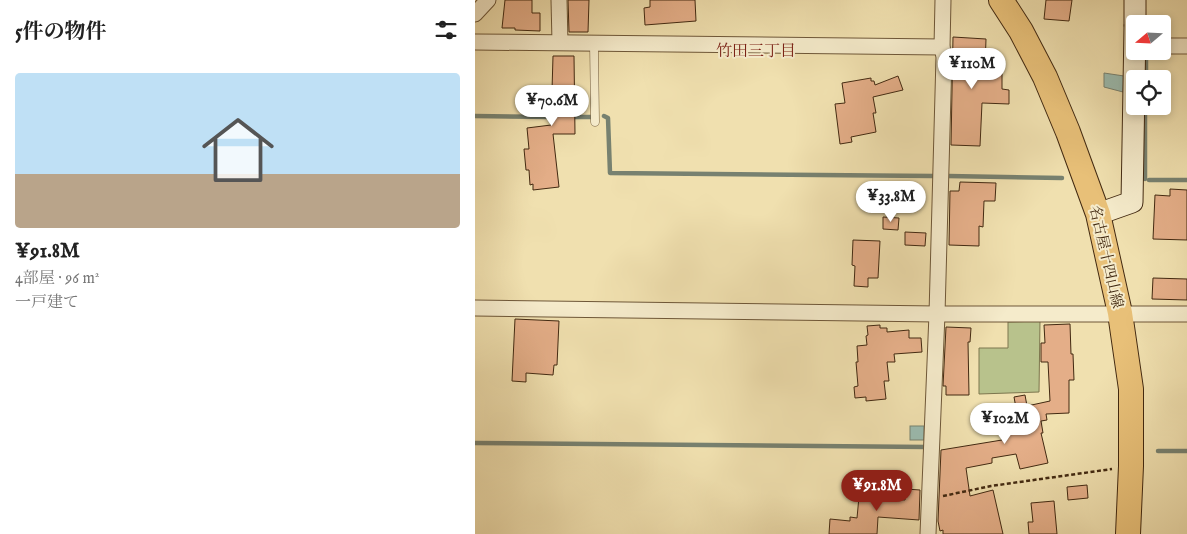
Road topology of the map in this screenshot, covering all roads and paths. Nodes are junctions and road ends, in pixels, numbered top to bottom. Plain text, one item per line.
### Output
1 (488, 0) edge
2 (559, 0) edge
3 (943, 0) edge
4 (1001, 0) edge
5 (1135, 0) edge
6 (475, 14) edge
7 (1135, 15) edge
8 (475, 42) edge
9 (560, 42) junction
10 (594, 43) junction
11 (1171, 46) edge
12 (1187, 46) edge
13 (942, 47) junction
14 (1135, 60) edge
15 (595, 122) dead end
16 (1097, 214) junction
17 (475, 308) edge
18 (1120, 313) junction
19 (937, 314) junction
20 (1187, 314) edge
21 (1131, 466) junction
22 (929, 499) junction
23 (928, 534) edge
24 (1128, 534) edge

1 - 6 street
2 - 9 street
3 - 13 street
4 - 16 main road, 名古屋十四山線
5 - 7 street
8 - 9 street
9 - 10 street
10 - 13 street
10 - 15 lane
11 - 12 street
13 - 19 street
14 - 16 street
16 - 18 main road, 名古屋十四山線
17 - 19 street
18 - 19 street
18 - 20 street
18 - 21 main road, 名古屋十四山線
19 - 22 street
21 - 22 path
21 - 24 main road, 名古屋十四山線
22 - 23 street

